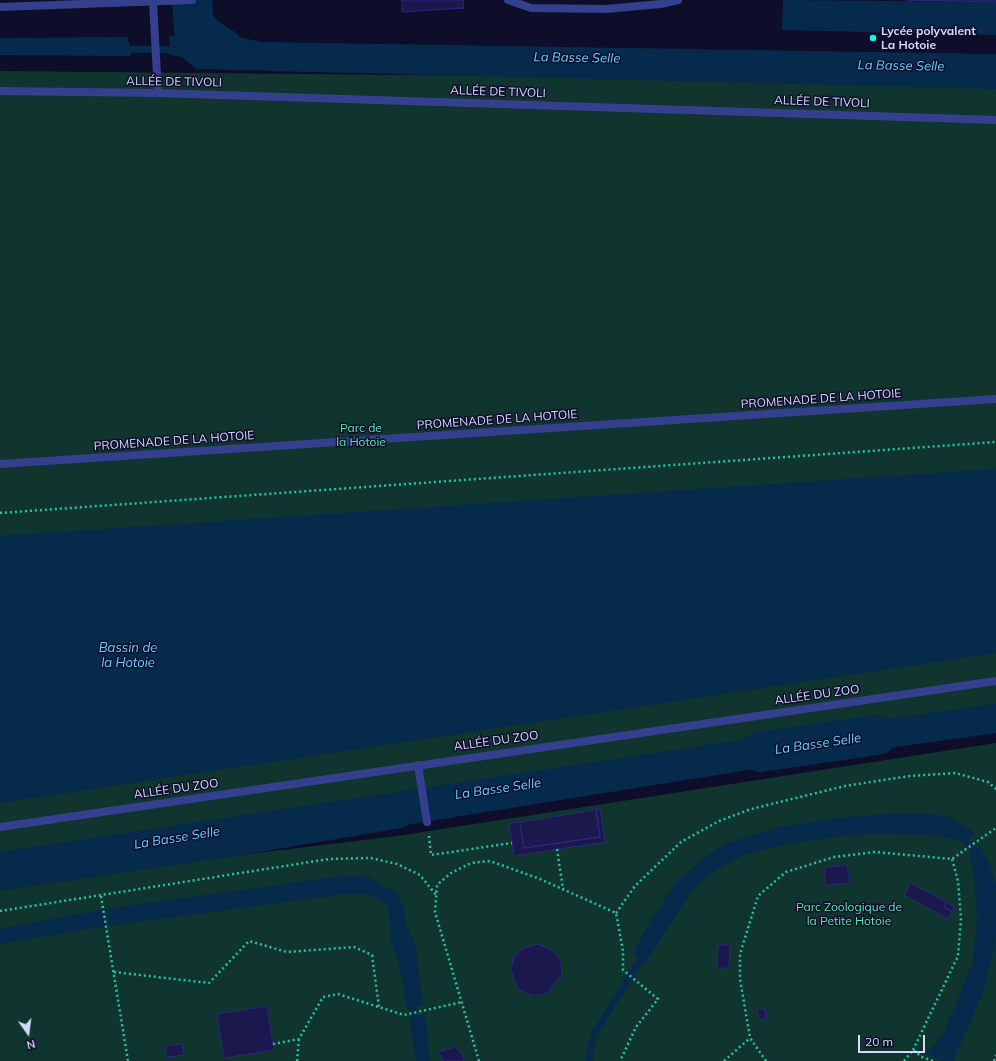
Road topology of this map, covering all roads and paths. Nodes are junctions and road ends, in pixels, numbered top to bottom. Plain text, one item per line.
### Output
1 (192, 0) edge
2 (508, 0) edge
3 (678, 0) edge
4 (153, 2) junction
5 (660, 2) edge
6 (0, 7) edge
7 (0, 91) edge
8 (158, 93) junction
9 (996, 120) edge
10 (996, 399) edge
11 (996, 442) edge
12 (0, 464) edge
13 (0, 513) edge
14 (996, 681) edge
15 (418, 765) junction
16 (996, 790) edge
17 (426, 822) joint
18 (0, 827) edge
19 (996, 828) edge
20 (512, 843) dead end
21 (557, 849) dead end
22 (952, 859) junction
23 (564, 889) junction
24 (100, 896) junction
25 (437, 896) junction
26 (0, 911) edge
27 (616, 913) junction
28 (114, 972) junction
29 (462, 1002) junction
30 (379, 1008) junction
31 (750, 1038) junction
32 (299, 1039) junction
33 (273, 1044) dead end
34 (913, 1050) junction
35 (996, 1055) edge
36 (128, 1061) edge
37 (297, 1061) edge
38 (479, 1061) edge
39 (620, 1061) edge
40 (724, 1061) edge
41 (766, 1061) edge
42 (904, 1061) edge
43 (933, 1061) edge
44 (994, 1061) edge

1 - 4 street
2 - 5 street
3 - 5 street
4 - 6 street
4 - 8 street
7 - 8 street, ALLÉE DE TIVOLI
8 - 9 street, ALLÉE DE TIVOLI
10 - 12 street, PROMENADE DE LA HOTOIE
11 - 13 path
14 - 15 street, ALLÉE DU ZOO
15 - 17 street
15 - 18 street, ALLÉE DU ZOO
16 - 27 path
17 - 20 path
19 - 22 path
21 - 23 path
22 - 31 path
22 - 34 path
23 - 25 path
23 - 27 path
24 - 25 path
24 - 26 path
24 - 28 path
25 - 29 path
27 - 39 path
28 - 30 path
28 - 36 path
29 - 30 path
29 - 38 path
30 - 32 path
31 - 40 path
31 - 41 path
32 - 33 path
32 - 37 path
34 - 42 path
34 - 43 path
35 - 44 path

